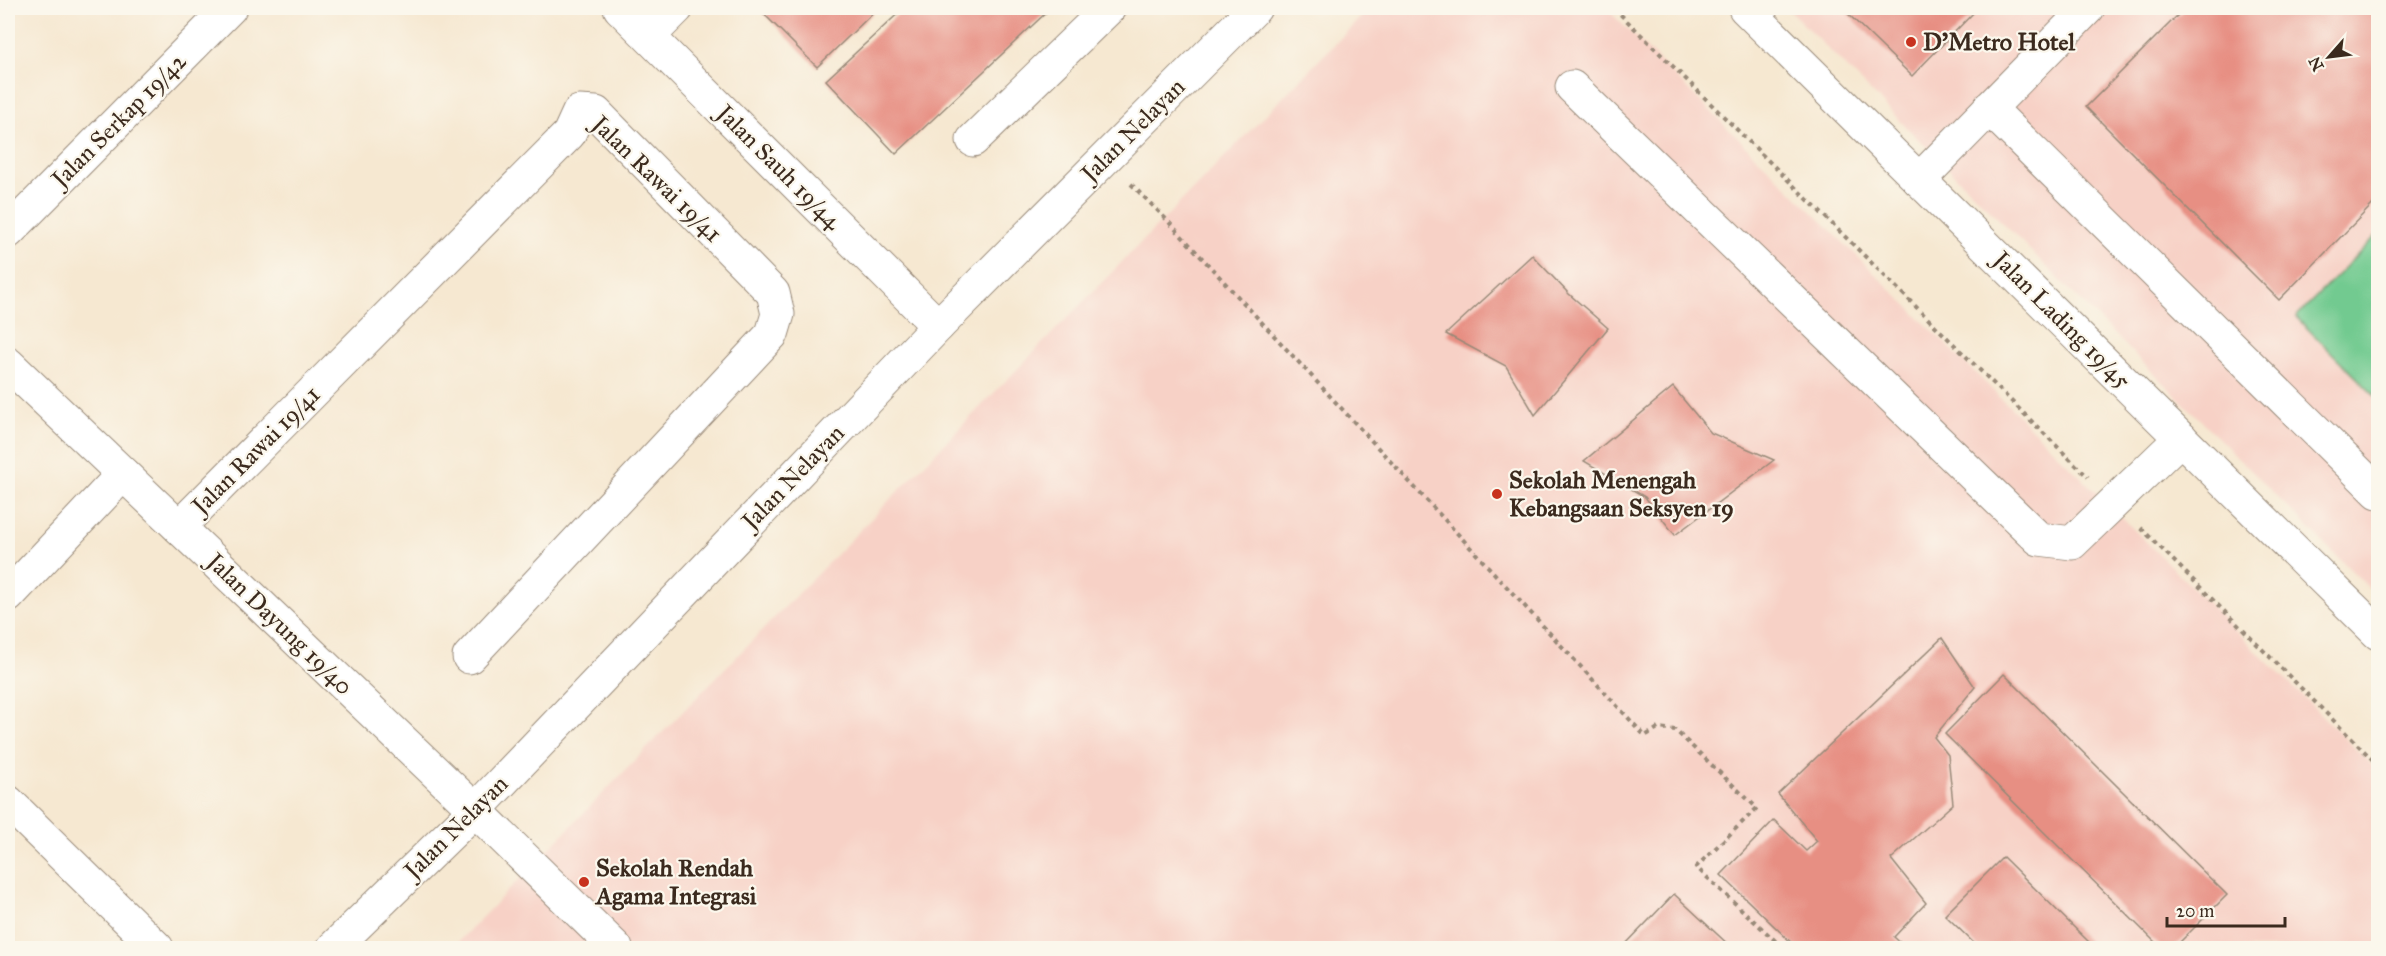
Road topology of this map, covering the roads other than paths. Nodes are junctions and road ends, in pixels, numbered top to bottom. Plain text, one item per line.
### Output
1 (230, 8) edge
2 (620, 8) edge
3 (677, 8) edge
4 (1109, 8) edge
5 (1255, 8) edge
6 (2088, 8) edge
7 (1749, 9) edge
8 (649, 36) junction
9 (1572, 87) dead end
10 (1989, 108) junction
11 (973, 140) dead end
12 (1919, 180) junction
13 (8, 232) edge
14 (938, 326) junction
15 (8, 364) edge
16 (2181, 438) junction
17 (123, 474) junction
18 (2379, 492) edge
19 (179, 527) junction
20 (8, 596) edge
21 (2374, 620) edge
22 (469, 657) dead end
23 (8, 802) edge
24 (475, 810) junction
25 (157, 948) edge
26 (333, 948) edge
27 (616, 948) edge

1 - 13 street, Jalan Serkap 19/42
2 - 8 street, Jalan Sauh 19/44
3 - 8 street
4 - 11 street
5 - 14 street, Jalan Nelayan
6 - 10 street
7 - 12 street, Jalan Lading 19/45
8 - 14 street, Jalan Sauh 19/44
9 - 16 street
10 - 12 street
10 - 18 street
12 - 16 street, Jalan Lading 19/45
14 - 24 street, Jalan Nelayan
15 - 17 street, Jalan Dayung 19/40
16 - 21 street, Jalan Lading 19/45
17 - 19 street, Jalan Dayung 19/40
17 - 20 street
19 - 22 street, Jalan Rawai 19/41
19 - 24 street, Jalan Dayung 19/40
23 - 25 street
24 - 26 street, Jalan Nelayan
24 - 27 street, Jalan Dayung 19/40

